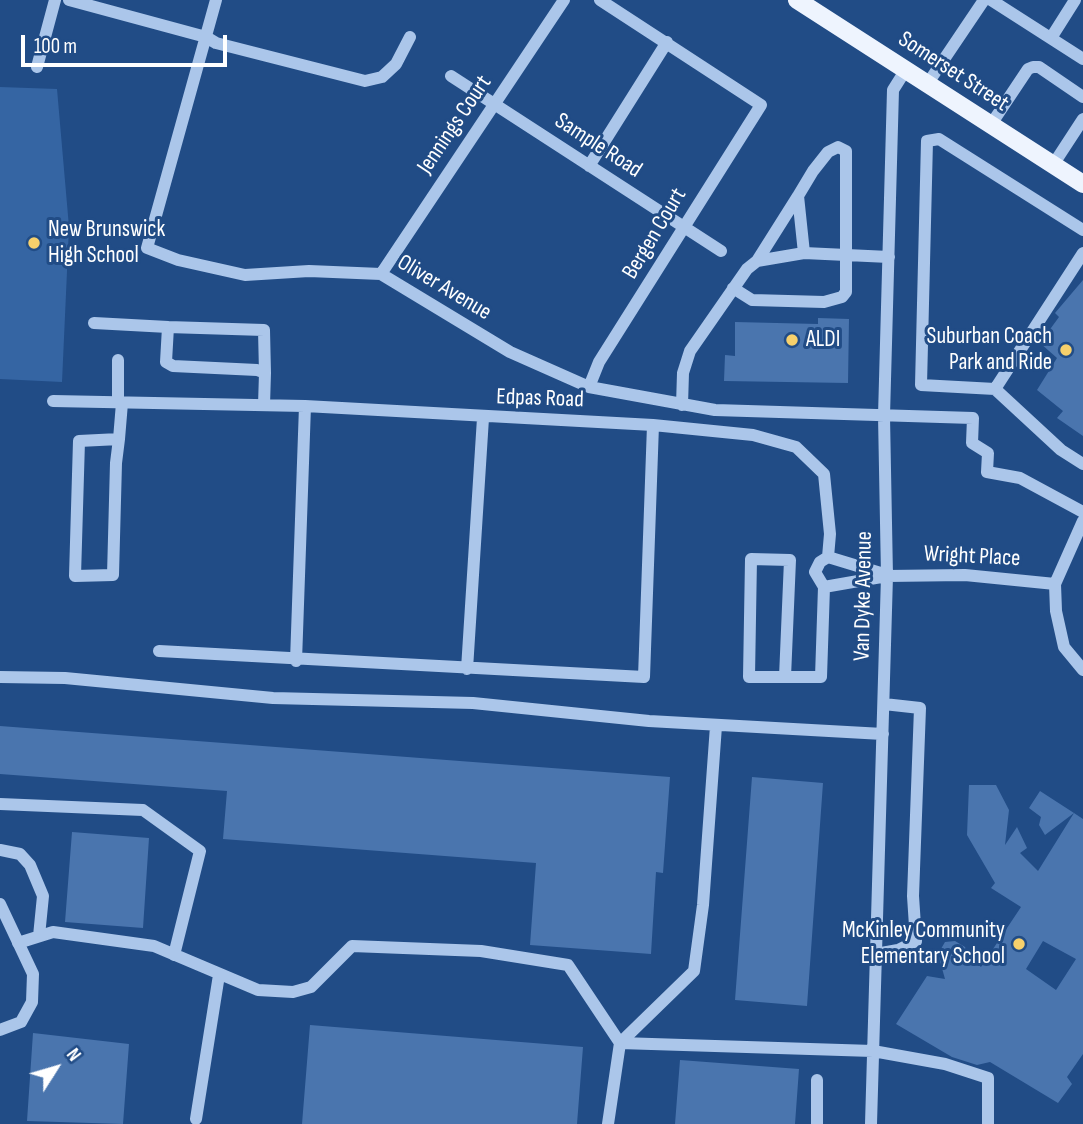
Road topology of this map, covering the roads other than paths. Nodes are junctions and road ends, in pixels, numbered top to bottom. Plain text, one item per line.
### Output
1 (55, 0) edge
2 (69, 0) edge
3 (216, 0) edge
4 (564, 0) edge
5 (600, 0) edge
6 (984, 0) edge
7 (991, 0) edge
8 (1075, 0) edge
9 (800, 1) edge
10 (206, 37) junction
11 (410, 37) dead end
12 (1051, 38) junction
13 (667, 42) junction
14 (1083, 59) edge
15 (37, 67) dead end
16 (905, 71) junction
17 (451, 76) dead end
18 (926, 86) junction
19 (1083, 97) edge
20 (494, 103) junction
21 (1083, 119) edge
22 (990, 126) junction
23 (1053, 165) junction
24 (590, 166) junction
25 (1083, 184) edge
26 (798, 196) junction
27 (683, 226) junction
28 (1083, 230) edge
29 (721, 251) dead end
30 (804, 253) junction
31 (1083, 253) edge
32 (846, 256) junction
33 (889, 257) junction
34 (757, 261) junction
35 (381, 274) junction
36 (733, 288) junction
37 (94, 323) dead end
38 (168, 327) junction
39 (118, 360) dead end
40 (265, 373) junction
41 (589, 387) junction
42 (995, 389) junction
43 (53, 401) dead end
44 (120, 403) junction
45 (264, 405) junction
46 (682, 405) junction
47 (305, 406) junction
48 (884, 416) junction
49 (483, 418) junction
50 (653, 425) junction
51 (119, 439) junction
52 (1083, 464) edge
53 (1083, 512) edge
54 (1083, 521) edge
55 (828, 557) junction
56 (887, 576) junction
57 (1055, 584) junction
58 (824, 587) junction
59 (159, 651) dead end
60 (296, 661) junction
61 (467, 669) junction
62 (1083, 670) edge
63 (0, 677) edge
64 (785, 677) junction
65 (884, 704) junction
66 (716, 726) junction
67 (883, 734) junction
68 (0, 804) edge
69 (0, 850) edge
70 (0, 904) edge
71 (39, 936) junction
72 (18, 943) junction
73 (876, 954) junction
74 (174, 955) junction
75 (219, 975) junction
76 (0, 1030) edge
77 (621, 1043) junction
78 (873, 1051) junction
79 (817, 1080) dead end
80 (196, 1119) dead end
81 (608, 1124) edge
82 (817, 1124) edge
83 (871, 1124) edge
84 (988, 1124) edge

1 - 15 street
2 - 10 street
3 - 10 street, Oliver Avenue
4 - 20 street, Jennings Court
5 - 13 street
6 - 18 street
7 - 12 street
8 - 12 street
9 - 16 main road, Somerset Street
10 - 11 street
10 - 35 street, Oliver Avenue
12 - 14 street
13 - 24 street
13 - 27 street, Bergen Court
16 - 18 main road, Somerset Street
16 - 33 street, Van Dyke Avenue
17 - 20 street, Sample Road
18 - 22 main road, Somerset Street
19 - 22 street
20 - 24 street, Sample Road
20 - 35 street, Jennings Court
21 - 23 street
22 - 23 main road, Somerset Street
23 - 25 main road, Somerset Street
24 - 27 street, Sample Road
26 - 30 street
26 - 32 street
26 - 34 street
27 - 29 street, Sample Road
27 - 41 street, Bergen Court
28 - 42 street
30 - 32 street
30 - 34 street
31 - 42 street
32 - 33 street
32 - 36 street
33 - 48 street, Van Dyke Avenue
34 - 36 street
35 - 41 street, Oliver Avenue
36 - 46 street
37 - 38 street
38 - 40 street
38 - 40 street
39 - 44 street
40 - 45 street
41 - 46 street, Oliver Avenue
42 - 52 street
43 - 44 street, Edpas Road
44 - 45 street, Edpas Road
44 - 51 street
45 - 47 street, Edpas Road
46 - 48 street, Oliver Avenue
47 - 49 street, Edpas Road
47 - 60 street
48 - 53 street, Oliver Avenue
48 - 56 street, Van Dyke Avenue
49 - 50 street, Edpas Road
49 - 61 street
50 - 55 street, Edpas Road
50 - 61 street
51 - 51 street
54 - 57 street
55 - 56 street
55 - 58 street, Edpas Road
56 - 57 street, Wright Place
56 - 58 street
56 - 65 street, Van Dyke Avenue
57 - 62 street
58 - 64 street
59 - 60 street
60 - 61 street
63 - 66 street
64 - 64 street
65 - 67 street, Van Dyke Avenue
65 - 73 street
66 - 67 street
66 - 77 street
67 - 73 street, Van Dyke Avenue
68 - 74 street
69 - 71 street
70 - 72 street
71 - 72 street
71 - 74 street
72 - 76 street
73 - 78 street, Van Dyke Avenue
74 - 75 street
75 - 77 street
75 - 80 street
77 - 78 street
77 - 81 street
78 - 83 street, Van Dyke Avenue
78 - 84 street
79 - 82 street

